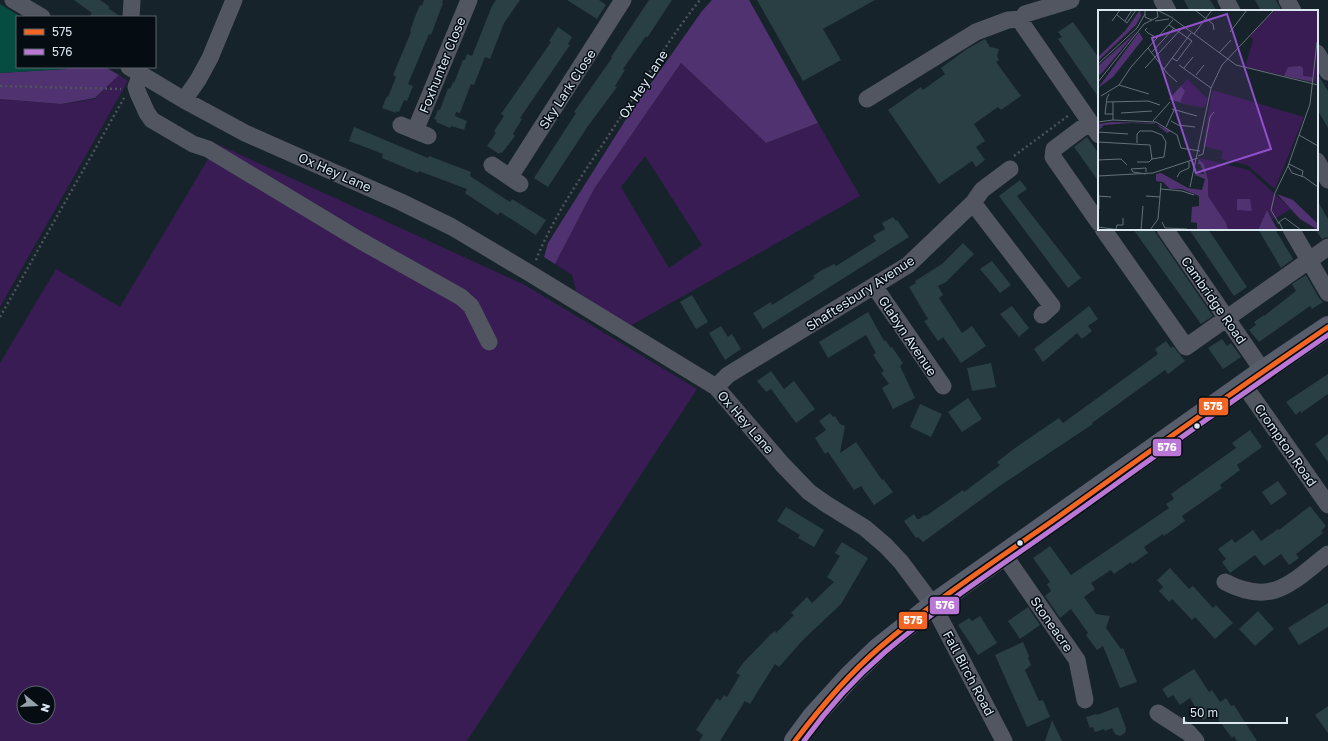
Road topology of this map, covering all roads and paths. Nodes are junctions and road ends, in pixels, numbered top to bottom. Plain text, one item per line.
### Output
1 (13, 0) edge
2 (132, 0) edge
3 (234, 0) edge
4 (470, 0) edge
5 (623, 0) edge
6 (700, 0) edge
7 (1071, 0) edge
8 (1162, 0) edge
9 (1226, 0) edge
10 (1287, 0) edge
11 (1167, 10) edge
12 (1231, 10) edge
13 (1292, 10) edge
14 (40, 16) edge
15 (131, 16) edge
16 (1022, 19) junction
17 (1328, 45) edge
18 (1318, 52) edge
19 (1318, 55) edge
20 (136, 71) edge
21 (1328, 72) edge
22 (0, 86) edge
23 (122, 89) dead end
24 (126, 96) dead end
25 (867, 99) dead end
26 (184, 100) junction
27 (1080, 107) junction
28 (1095, 128) edge
29 (415, 130) dead end
30 (1318, 163) edge
31 (492, 165) dead end
32 (1010, 169) joint
33 (1328, 180) edge
34 (973, 203) junction
35 (1098, 222) edge
36 (1104, 230) edge
37 (1166, 230) edge
38 (1292, 230) edge
39 (1328, 247) edge
40 (1309, 260) junction
41 (531, 274) junction
42 (874, 286) junction
43 (1328, 293) edge
44 (1042, 315) dead end
45 (0, 317) edge
46 (1227, 318) junction
47 (1328, 327) edge
48 (489, 342) dead end
49 (1263, 371) junction
50 (1244, 385) junction
51 (943, 386) dead end
52 (716, 387) junction
53 (1328, 505) edge
54 (1328, 554) edge
55 (1004, 555) junction
56 (1226, 582) dead end
57 (933, 606) junction
58 (1085, 700) dead end
59 (1163, 722) dead end
60 (795, 741) edge
61 (1004, 741) edge
62 (1196, 741) edge

1 - 14 street
2 - 15 street
3 - 26 street
4 - 29 street, Foxhunter Close
5 - 31 street, Sky Lark Close
6 - 41 path, Ox Hey Lane
7 - 16 street
8 - 11 street
9 - 12 street
10 - 13 street
16 - 25 street
16 - 27 street
17 - 18 street
19 - 21 street
20 - 26 street, Ox Hey Lane
20 - 48 street
22 - 23 path
24 - 45 path
26 - 41 street, Ox Hey Lane
27 - 28 street
27 - 32 path
28 - 35 street
30 - 33 street
32 - 34 street, Shaftesbury Avenue
34 - 42 street, Shaftesbury Avenue
34 - 44 street
36 - 46 street
37 - 46 street, Cambridge Road
38 - 40 street
39 - 40 street
40 - 43 street
40 - 46 street
41 - 52 street, Ox Hey Lane
42 - 51 street, Glabyn Avenue
42 - 52 street, Shaftesbury Avenue
46 - 49 street, Cambridge Road
47 - 49 highway
49 - 50 highway
50 - 53 street, Crompton Road
50 - 55 highway
52 - 57 street, Ox Hey Lane
54 - 56 street
55 - 57 highway
55 - 58 street, Stoneacre
57 - 60 highway
57 - 61 street, Fall Birch Road
59 - 62 street

